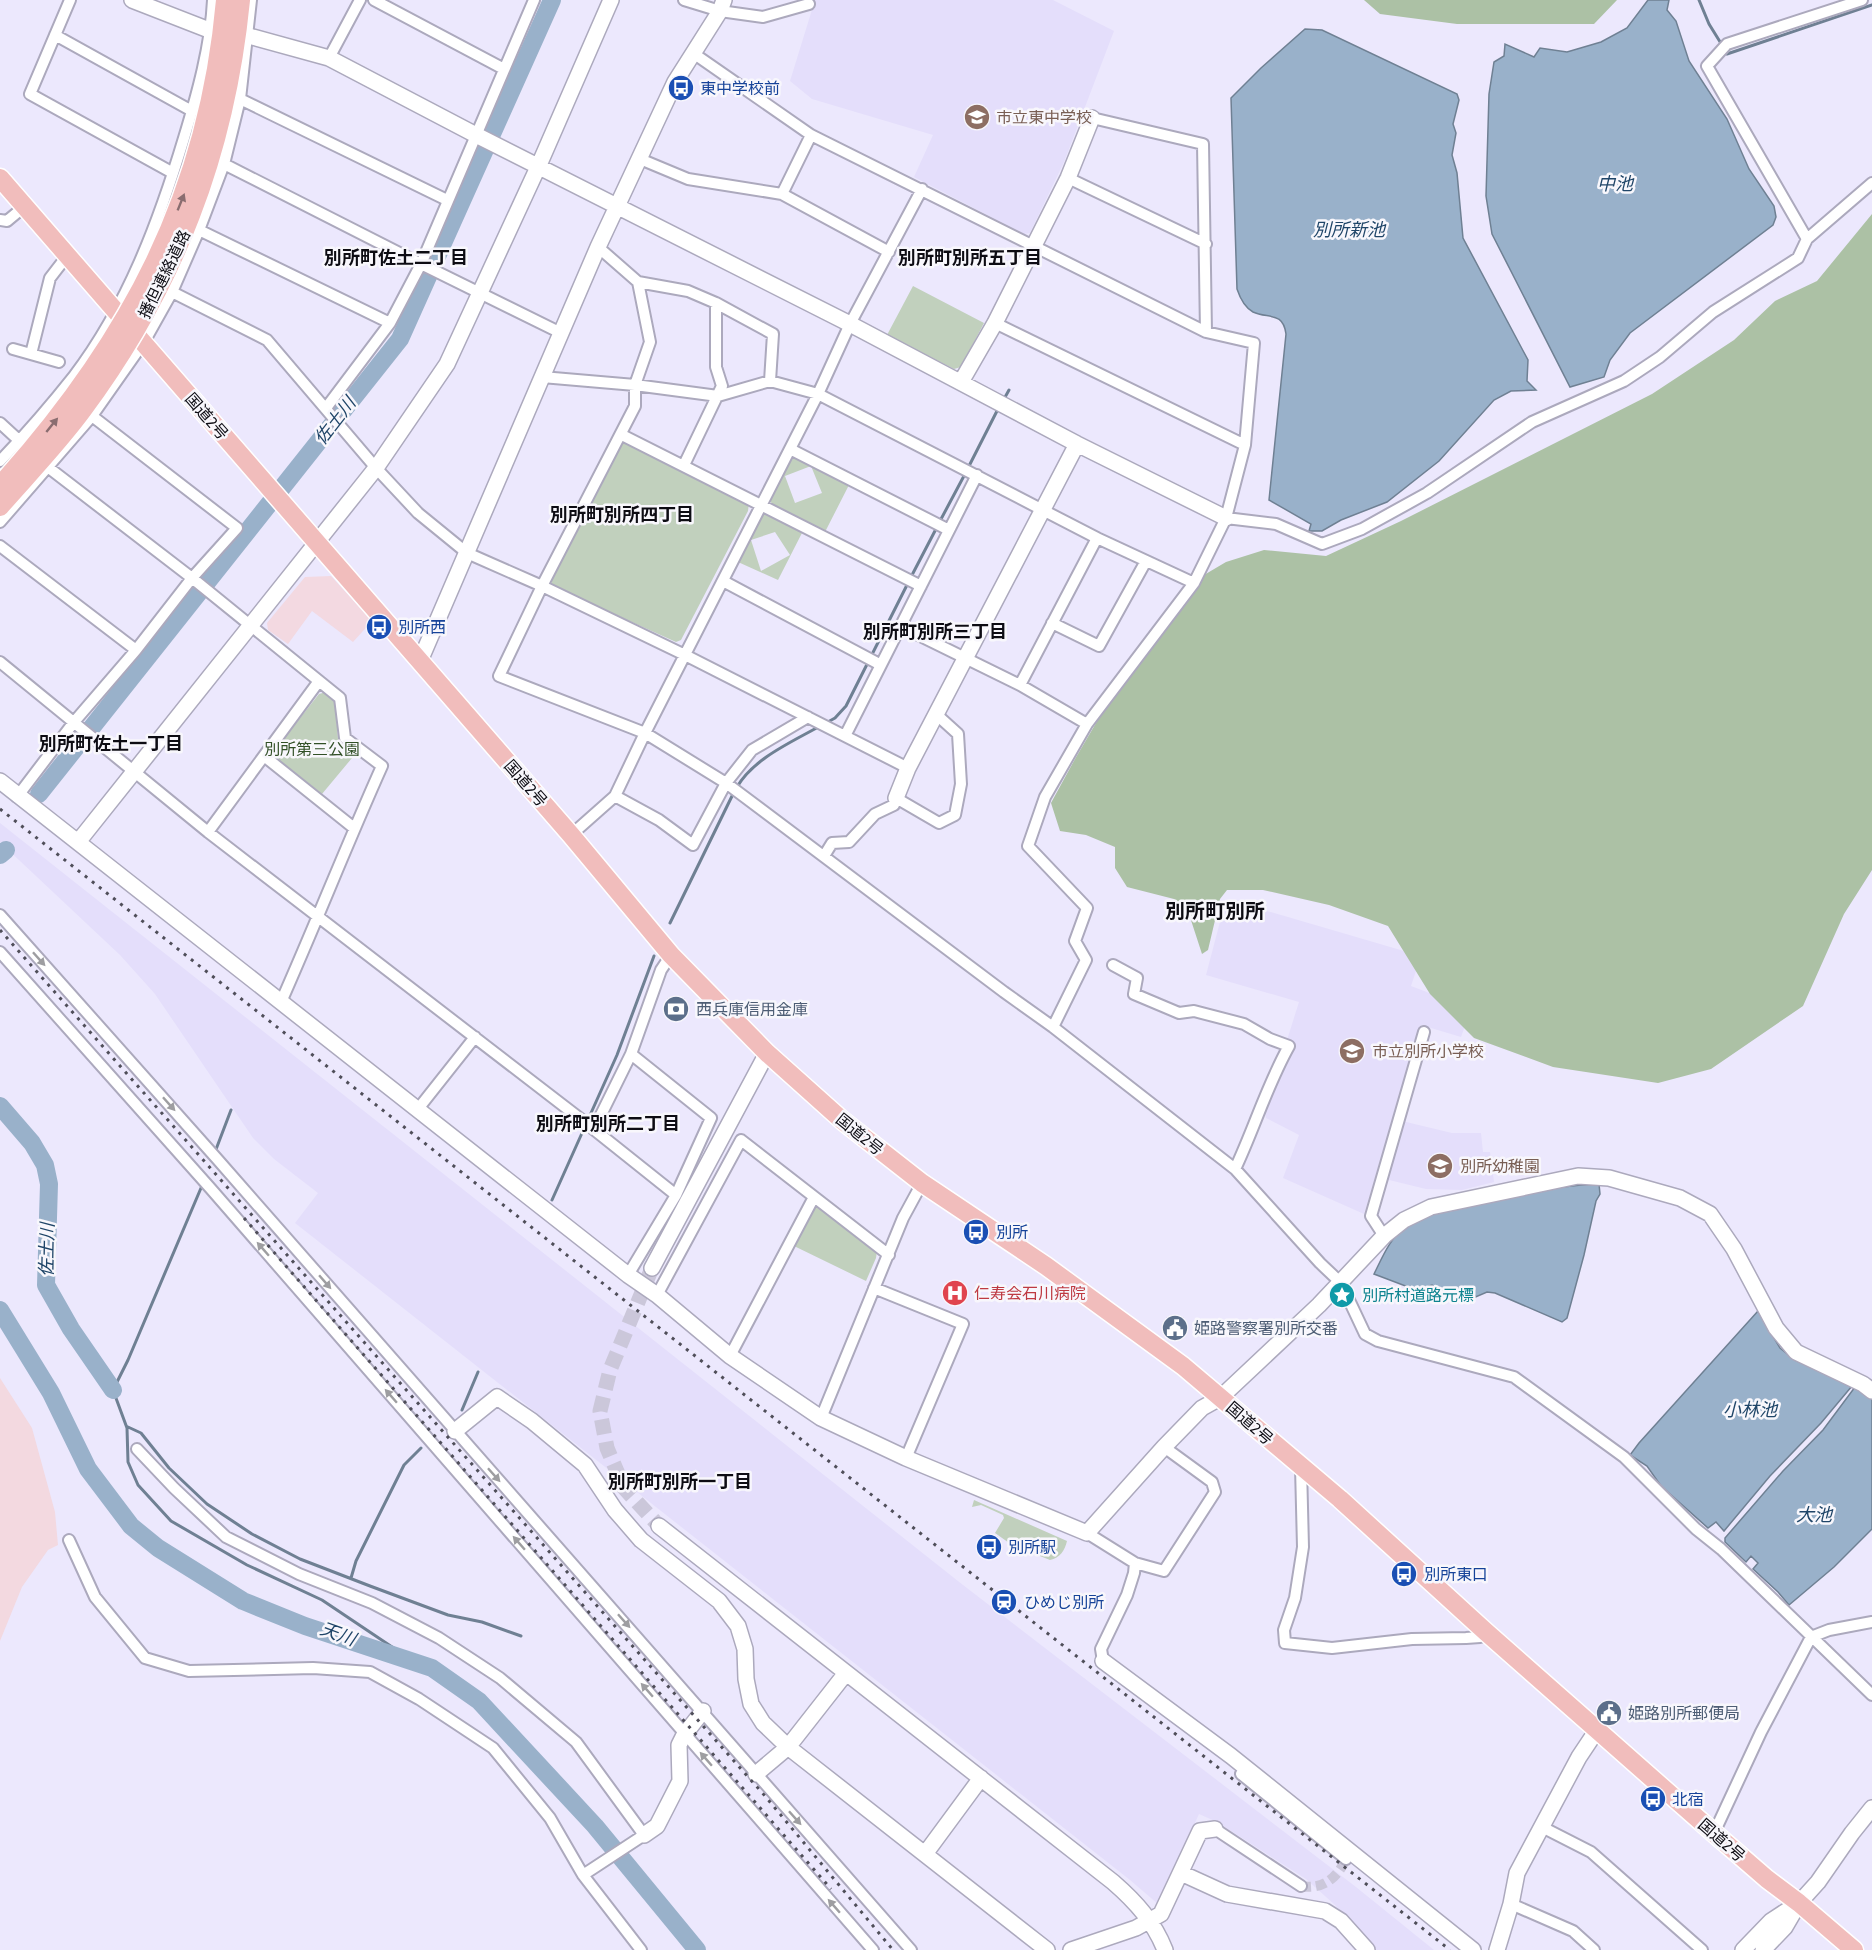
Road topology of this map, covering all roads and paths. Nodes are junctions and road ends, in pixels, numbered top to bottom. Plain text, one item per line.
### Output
1 (70, 0) edge
2 (132, 0) edge
3 (213, 0) edge
4 (225, 0) edge
5 (241, 0) edge
6 (251, 0) edge
7 (360, 0) edge
8 (374, 0) edge
9 (611, 0) edge
10 (684, 0) edge
11 (1862, 0) edge
12 (532, 1) edge
13 (809, 4) dead end
14 (722, 6) edge
15 (209, 30) junction
16 (55, 35) junction
17 (249, 36) junction
18 (693, 53) junction
19 (329, 58) junction
20 (504, 69) junction
21 (240, 99) junction
22 (192, 111) junction
23 (1092, 118) joint
24 (811, 135) junction
25 (484, 139) junction
26 (640, 159) junction
27 (224, 164) junction
28 (538, 165) junction
29 (173, 173) junction
30 (0, 178) edge
31 (1068, 178) junction
32 (1872, 183) edge
33 (921, 189) junction
34 (782, 194) junction
35 (447, 200) junction
36 (25, 206) junction
37 (618, 207) junction
38 (0, 220) edge
39 (199, 230) junction
40 (1807, 239) junction
41 (1206, 244) junction
42 (1033, 246) junction
43 (598, 247) junction
44 (889, 252) junction
45 (68, 256) junction
46 (428, 268) junction
47 (638, 282) junction
48 (172, 292) junction
49 (480, 294) junction
50 (716, 303) junction
51 (115, 311) junction
52 (390, 323) junction
53 (994, 323) junction
54 (850, 324) junction
55 (1206, 332) junction
56 (561, 333) junction
57 (144, 342) junction
58 (13, 350) dead end
59 (31, 354) junction
60 (59, 362) dead end
61 (542, 377) junction
62 (771, 381) junction
63 (962, 382) junction
64 (635, 385) junction
65 (818, 394) junction
66 (718, 396) junction
67 (332, 414) junction
68 (92, 416) junction
69 (0, 423) edge
70 (622, 435) junction
71 (20, 440) junction
72 (1077, 444) junction
73 (1245, 445) junction
74 (790, 449) junction
75 (0, 461) edge
76 (684, 465) junction
77 (50, 468) junction
78 (376, 468) junction
79 (977, 475) junction
80 (0, 485) edge
81 (760, 505) junction
82 (0, 507) edge
83 (1044, 509) junction
84 (1226, 518) junction
85 (0, 522) edge
86 (949, 530) junction
87 (1097, 538) junction
88 (316, 541) junction
89 (0, 546) edge
90 (467, 553) junction
91 (1146, 561) junction
92 (723, 580) junction
93 (1194, 582) junction
94 (200, 584) junction
95 (542, 586) junction
96 (921, 586) junction
97 (1052, 622) junction
98 (249, 625) junction
99 (900, 626) junction
100 (136, 650) junction
101 (685, 656) junction
102 (966, 658) junction
103 (420, 661) junction
104 (0, 662) edge
105 (881, 665) junction
106 (319, 681) junction
107 (1020, 685) junction
108 (937, 715) junction
109 (808, 717) junction
110 (74, 722) junction
111 (1087, 724) junction
112 (645, 733) junction
113 (845, 736) junction
114 (264, 756) junction
115 (908, 768) junction
116 (134, 771) junction
117 (0, 782) edge
118 (726, 783) junction
119 (615, 796) junction
120 (17, 797) junction
121 (896, 798) junction
122 (354, 828) junction
123 (208, 832) junction
124 (571, 835) junction
125 (78, 842) junction
126 (824, 856) junction
127 (0, 915) edge
128 (319, 916) junction
129 (0, 952) edge
130 (671, 955) junction
131 (1113, 965) dead end
132 (281, 1002) junction
133 (1053, 1027) junction
134 (1424, 1032) dead end
135 (475, 1037) junction
136 (767, 1053) junction
137 (631, 1054) junction
138 (418, 1110) junction
139 (588, 1124) junction
140 (1234, 1169) junction
141 (922, 1183) junction
142 (676, 1195) junction
143 (814, 1197) junction
144 (1384, 1236) junction
145 (889, 1255) junction
146 (652, 1268) tunnel mouth
147 (628, 1275) junction
148 (1341, 1283) junction
149 (874, 1288) junction
150 (657, 1295) junction
151 (730, 1356) junction
152 (1872, 1390) edge
153 (1220, 1398) junction
154 (821, 1418) junction
155 (455, 1431) junction
156 (1164, 1447) junction
157 (137, 1449) dead end
158 (906, 1458) junction
159 (1301, 1467) junction
160 (658, 1526) tunnel mouth
161 (1087, 1533) junction
162 (69, 1540) dead end
163 (1135, 1563) junction
164 (1872, 1622) edge
165 (1486, 1632) junction
166 (1811, 1637) junction
167 (1103, 1661) joint
168 (846, 1673) junction
169 (1872, 1695) edge
170 (703, 1711) junction
171 (1597, 1730) junction
172 (684, 1735) junction
173 (788, 1747) junction
174 (1231, 1756) junction
175 (756, 1774) junction
176 (981, 1778) junction
177 (1872, 1808) edge
178 (1542, 1827) junction
179 (1215, 1829) joint
180 (1714, 1833) junction
181 (640, 1838) junction
182 (925, 1854) junction
183 (1346, 1859) dead end
184 (587, 1873) junction
185 (1181, 1874) junction
186 (1301, 1886) dead end
187 (1800, 1903) junction
188 (1512, 1904) junction
189 (1150, 1921) junction
190 (641, 1950) edge
191 (873, 1950) edge
192 (911, 1950) edge
193 (1047, 1950) edge
194 (1071, 1950) edge
195 (1165, 1950) edge
196 (1367, 1950) edge
197 (1473, 1950) edge
198 (1497, 1950) edge
199 (1594, 1950) edge
200 (1702, 1950) edge
201 (1743, 1950) edge
202 (1763, 1950) edge
203 (1854, 1950) edge

1 - 16 street
2 - 15 street
3 - 15 street
80 -> 4 highway, 播但連絡道路, bridge
5 - 82 highway, 播但連絡道路, bridge
6 - 17 street
7 - 19 street
8 - 20 street
9 - 28 street
10 - 14 street
11 - 40 street
12 - 20 street
13 - 14 street
14 - 18 street
15 - 17 street
15 - 22 street
16 - 22 street
16 - 29 street
17 - 19 street
17 - 21 street
18 - 24 street
18 - 26 street
19 - 25 street
20 - 25 street
21 - 27 street
21 - 35 street
22 - 29 street
23 - 31 street
23 - 41 street
24 - 33 street
24 - 34 street
25 - 28 street
25 - 35 street
26 - 34 street
26 - 37 street
27 - 39 street
27 - 46 street
28 - 37 street
28 - 49 street
29 - 51 street
30 - 36 highway, 国道2号
31 - 41 street
31 - 42 street
32 - 40 street
33 - 42 street
33 - 44 street
34 - 44 street
35 - 46 street
36 - 38 street
36 - 45 highway, 国道2号
37 - 43 street
37 - 54 street
39 - 48 street
39 - 52 street
40 - 84 street
41 - 55 street
42 - 53 street
42 - 55 street
43 - 47 street
43 - 56 street
44 - 54 street
45 - 51 highway, 国道2号
45 - 59 street
46 - 49 street
46 - 52 street
47 - 50 street
47 - 64 street
48 - 57 street
48 - 67 street
49 - 56 street
49 - 78 street
50 - 62 street
50 - 66 street
51 - 57 highway, 国道2号
51 - 71 street
52 - 67 street
53 - 63 street
53 - 73 street
54 - 63 street
54 - 65 street
55 - 73 street
56 - 61 street
57 - 68 street
57 - 88 highway, 国道2号
58 - 59 street
59 - 60 street
61 - 64 street
61 - 90 street
62 - 65 street
62 - 66 street
63 - 72 street
64 - 66 street
64 - 70 street
65 - 74 street
65 - 79 street
66 - 76 street
67 - 78 street
68 - 77 street
68 - 94 street
69 - 71 street
70 - 76 street
70 - 95 street
71 - 75 street
71 - 77 street
72 - 83 street
72 - 84 street
73 - 84 street
74 - 81 street
74 - 86 street
76 - 81 street
77 - 85 street
77 - 94 street
78 - 88 street
78 - 90 street
79 - 83 street
79 - 86 street
81 - 92 street
81 - 96 street
83 - 87 street
83 - 102 street
84 - 93 street
86 - 96 street
87 - 91 street
87 - 97 street
88 - 98 street
88 - 103 highway, 国道2号
89 - 100 street
90 - 95 street
90 - 103 street
91 - 93 street
91 - 97 street
92 - 101 street
92 - 105 street
93 - 111 street
94 - 98 street
94 - 100 street
95 - 101 street
95 - 112 street
96 - 99 street
97 - 107 street
98 - 106 street
98 - 116 street
99 - 102 street
99 - 105 street
100 - 110 street
101 - 109 street
101 - 112 street
102 - 107 street
102 - 108 street
103 - 124 highway, 国道2号
104 - 110 street
105 - 113 street
106 - 114 street
106 - 122 street
107 - 111 street
108 - 115 street
108 - 121 street
109 - 113 street
109 - 118 street
110 - 116 street
110 - 120 street
111 - 133 street
112 - 118 street
112 - 119 street
113 - 115 street
114 - 122 street
114 - 123 street
115 - 121 street
116 - 123 street
116 - 125 street
117 - 120 street
118 - 119 street
118 - 126 street
119 - 124 street
120 - 125 street
121 - 126 street
122 - 128 street
123 - 128 street
124 - 130 highway, 国道2号
125 - 132 street
126 - 133 street
127 -> 155 street
128 - 132 street
128 - 135 street
172 -> 129 street
130 - 136 highway, 国道2号
130 - 137 street
131 - 140 street
132 - 138 street
133 - 140 street
134 - 144 street
135 - 138 street
135 - 139 street
136 - 141 highway, 国道2号
136 - 146 street
137 - 139 street
137 - 142 street
138 - 147 street
139 - 142 street
140 - 148 street
141 - 145 street
141 - 153 highway, 国道2号
142 - 147 street
143 - 145 street
143 - 150 street
143 - 151 street
144 - 148 street
144 - 152 street
145 - 149 street
147 - 150 street
148 - 153 street
148 - 166 street
149 - 154 street
149 - 158 street
150 - 151 street
151 - 154 street
153 - 156 street
153 - 159 highway, 国道2号
154 - 158 street
155 -> 170 street
155 - 173 street
156 - 161 street
156 - 163 street
157 - 181 street
158 - 161 street
159 - 165 highway, 国道2号
159 - 165 street
160 - 168 street
161 - 163 street
162 - 184 street
163 - 167 street
164 - 166 street
165 - 171 highway, 国道2号
166 - 169 street
166 - 180 street
167 - 174 street
168 - 173 street
168 - 176 street
170 - 172 street
170 - 175 street
171 - 178 street
171 - 180 highway, 国道2号
172 - 181 street
191 -> 172 street
173 - 175 street
173 - 182 street
174 - 183 street
174 - 197 street
175 -> 192 street
176 - 182 street
176 - 189 street
177 - 187 street
178 - 188 street
178 - 200 street
179 - 185 street
179 - 186 street
180 - 187 highway, 国道2号
181 - 184 street
182 - 193 street
184 - 190 street
185 - 189 street
185 - 196 street
187 - 201 street
187 - 202 street
187 - 203 highway, 国道2号
188 - 198 street
188 - 199 street
189 - 194 street
189 - 195 street

